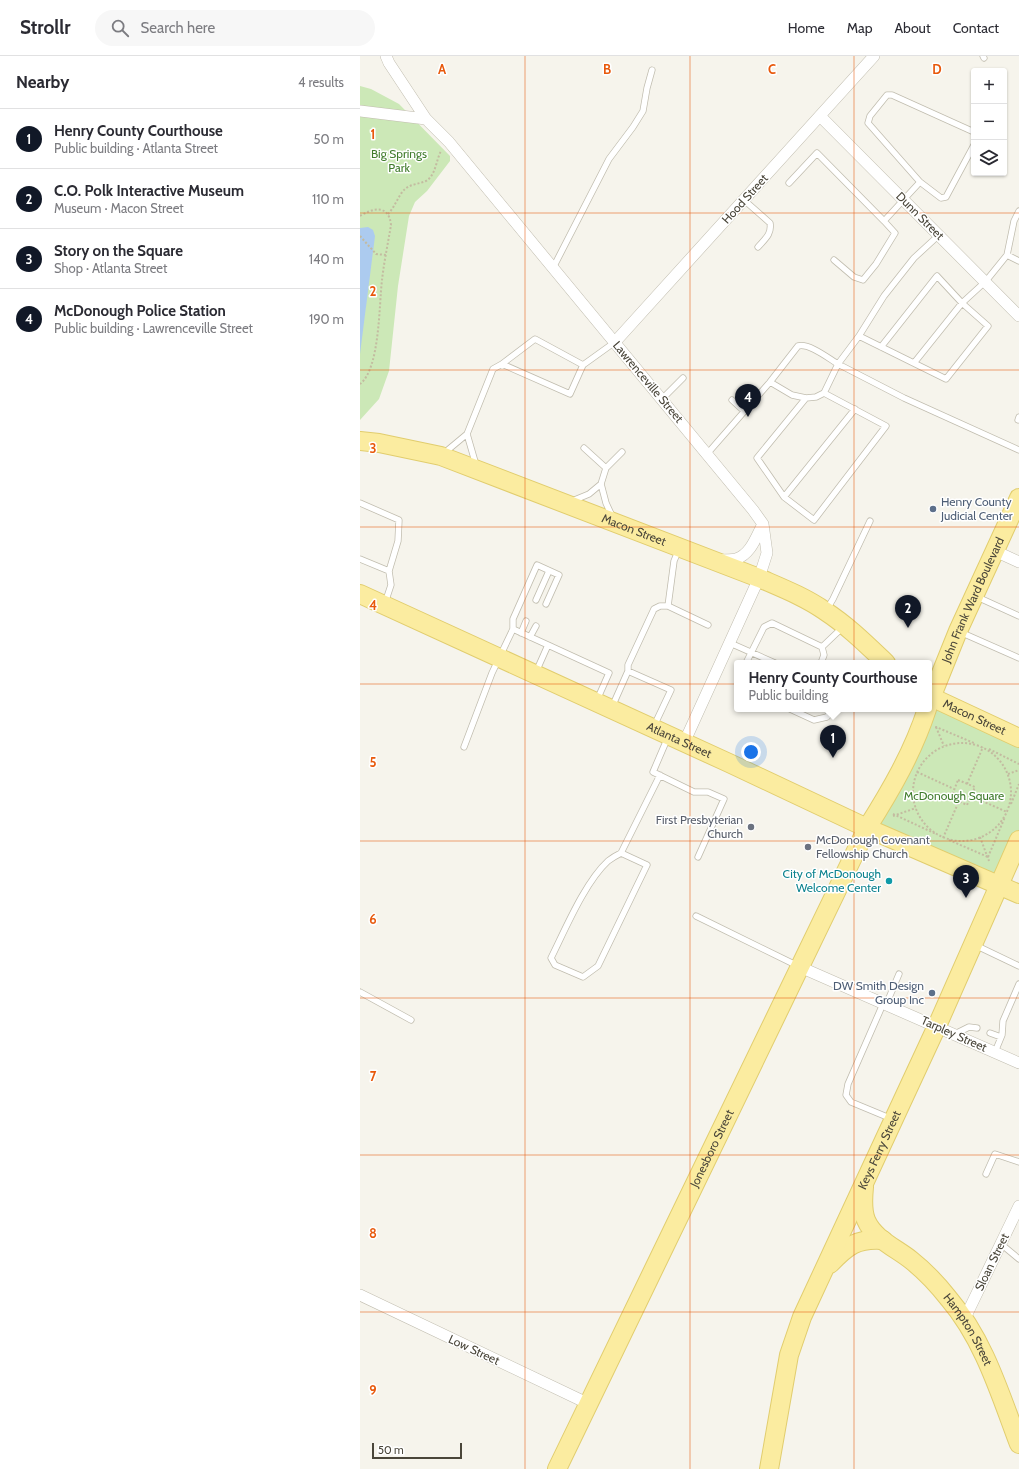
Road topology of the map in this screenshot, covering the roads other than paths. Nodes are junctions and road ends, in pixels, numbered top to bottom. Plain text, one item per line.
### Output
1 (386, 56) edge
2 (874, 56) edge
3 (652, 70) dead end
4 (360, 111) edge
5 (820, 116) junction
6 (426, 119) junction
7 (971, 131) edge
8 (971, 151) edge
9 (920, 182) junction
10 (789, 183) dead end
11 (744, 200) junction
12 (904, 200) junction
13 (1019, 211) edge
14 (884, 221) junction
15 (939, 235) junction
16 (758, 247) dead end
17 (1007, 255) junction
18 (834, 260) dead end
19 (1019, 260) edge
20 (553, 269) junction
21 (986, 281) junction
22 (962, 303) junction
23 (1019, 316) edge
24 (859, 336) junction
25 (615, 342) junction
26 (881, 347) junction
27 (914, 363) junction
28 (502, 364) junction
29 (838, 364) junction
30 (584, 365) junction
31 (683, 378) dead end
32 (770, 382) junction
33 (824, 393) junction
34 (662, 398) junction
35 (806, 398) junction
36 (732, 400) dead end
37 (855, 410) junction
38 (744, 411) junction
39 (1019, 417) edge
40 (1019, 420) edge
41 (467, 434) junction
42 (360, 442) edge
43 (584, 448) dead end
44 (1019, 450) edge
45 (622, 452) dead end
46 (707, 454) junction
47 (441, 456) junction
48 (606, 468) junction
49 (477, 469) junction
50 (601, 484) junction
51 (784, 497) junction
52 (1019, 498) edge
53 (360, 503) edge
54 (566, 503) junction
55 (870, 521) dead end
56 (615, 522) junction
57 (762, 524) junction
58 (680, 547) junction
59 (995, 551) junction
60 (360, 558) edge
61 (714, 561) junction
62 (1019, 562) edge
63 (389, 571) junction
64 (549, 571) junction
65 (760, 578) junction
66 (360, 594) edge
67 (974, 596) junction
68 (536, 600) dead end
69 (546, 604) dead end
70 (385, 605) junction
71 (668, 606) junction
72 (825, 611) junction
73 (1019, 616) edge
74 (526, 622) dead end
75 (708, 625) dead end
76 (536, 626) dead end
77 (844, 626) junction
78 (513, 629) junction
79 (521, 633) junction
80 (956, 636) junction
81 (530, 637) junction
82 (730, 643) junction
83 (548, 645) junction
84 (822, 647) junction
85 (751, 652) junction
86 (500, 658) junction
87 (1019, 658) edge
88 (747, 660) edge
89 (768, 660) edge
90 (822, 660) edge
91 (883, 660) edge
92 (932, 662) edge
93 (628, 671) junction
94 (535, 674) junction
95 (932, 695) edge
96 (932, 703) edge
97 (604, 705) junction
98 (797, 712) edge
99 (831, 712) edge
100 (926, 712) edge
101 (653, 728) junction
102 (1019, 738) edge
103 (677, 739) junction
104 (464, 747) dead end
105 (660, 775) junction
106 (867, 828) junction
107 (1019, 840) edge
108 (622, 853) junction
109 (698, 857) dead end
110 (999, 886) junction
111 (1019, 894) edge
112 (696, 916) dead end
113 (973, 944) junction
114 (1019, 966) edge
115 (800, 967) junction
116 (899, 974) dead end
117 (1019, 984) edge
118 (360, 992) edge
119 (885, 1004) junction
120 (411, 1020) dead end
121 (936, 1026) junction
122 (977, 1028) dead end
123 (990, 1033) dead end
124 (955, 1034) junction
125 (1001, 1037) junction
126 (995, 1052) junction
127 (1019, 1063) edge
128 (893, 1120) junction
129 (1019, 1162) edge
130 (986, 1174) dead end
131 (864, 1182) junction
132 (1019, 1206) edge
133 (883, 1240) junction
134 (1001, 1244) junction
135 (1019, 1259) edge
136 (822, 1274) junction
137 (360, 1295) edge
138 (965, 1318) junction
139 (589, 1404) junction
140 (1019, 1444) edge
141 (557, 1469) edge
142 (769, 1469) edge

1 - 6 street, Lawrenceville Street
2 - 5 street, Hood Street
3 - 20 lane
4 - 6 street
5 - 11 street, Hood Street
5 - 12 street, Dunn Street
6 - 20 street, Lawrenceville Street
7 - 9 lane
8 - 9 lane
9 - 12 lane
10 - 14 lane
11 - 16 lane
11 - 25 street, Hood Street
12 - 14 lane
12 - 15 street, Dunn Street
13 - 17 lane
14 - 18 lane
15 - 21 street, Dunn Street
15 - 24 lane
17 - 19 lane
17 - 21 lane
20 - 25 street, Lawrenceville Street
21 - 22 lane
21 - 23 street, Dunn Street
22 - 26 lane
22 - 27 lane
22 - 27 lane
24 - 26 lane
24 - 29 lane
25 - 30 lane
25 - 34 street, Lawrenceville Street
26 - 27 lane
28 - 30 lane
28 - 30 lane
28 - 41 lane
29 - 32 lane
29 - 33 lane
29 - 44 lane
31 - 34 lane
32 - 35 lane
32 - 38 lane
33 - 35 lane
33 - 37 lane
34 - 46 street, Lawrenceville Street
35 - 51 lane
36 - 38 lane
37 - 51 lane
37 - 51 lane
38 - 46 lane
39 - 40 lane
41 - 47 lane
41 - 49 lane
42 - 47 main road, Macon Street
43 - 48 lane
45 - 48 lane
46 - 57 street, Lawrenceville Street
47 - 49 main road, Macon Street
48 - 50 lane
49 - 54 main road, Macon Street
50 - 54 lane
50 - 56 lane
52 - 59 main road, John Frank Ward Boulevard
53 - 63 lane
54 - 56 main road, Macon Street
55 - 72 lane
56 - 58 main road, Macon Street
57 - 61 street
57 - 65 street, Lawrenceville Street
58 - 61 main road, Macon Street
58 - 71 lane
59 - 62 street
59 - 67 main road, John Frank Ward Boulevard
60 - 63 lane
61 - 65 main road, Macon Street
63 - 70 lane
64 - 68 lane
64 - 69 lane
64 - 78 lane
65 - 72 main road, Macon Street
65 - 82 street, Lawrenceville Street
66 - 70 main road, Atlanta Street
67 - 73 lane
67 - 80 main road, John Frank Ward Boulevard
70 - 86 main road, Atlanta Street
71 - 75 lane
71 - 93 lane
72 - 77 main road, Macon Street
74 - 79 lane
76 - 81 lane
77 - 84 lane
77 - 91 main road, Macon Street
78 - 79 lane
78 - 86 lane
79 - 81 lane
80 - 87 lane
80 - 92 main road
80 - 95 main road, John Frank Ward Boulevard
81 - 83 lane
82 - 85 lane
82 - 103 street, Lawrenceville Street
83 - 94 lane
83 - 97 lane
84 - 85 lane
84 - 90 lane
85 - 88 lane
85 - 89 lane
86 - 94 main road, Atlanta Street
86 - 104 lane
93 - 97 lane
93 - 101 lane
94 - 97 main road, Atlanta Street
96 - 102 main road, Macon Street
97 - 101 main road, Atlanta Street
98 - 99 lane
100 - 106 main road, John Frank Ward Boulevard
101 - 103 main road, Atlanta Street
103 - 105 lane
103 - 106 main road, Atlanta Street
105 - 108 lane
105 - 109 lane
106 - 110 main road, Atlanta Street
106 - 115 main road, Jonesboro Street
107 - 110 main road, Keys Ferry Street
108 - 108 lane
110 - 111 main road, Atlanta Street
110 - 113 main road, Keys Ferry Street
112 - 115 lane
113 - 114 lane
113 - 121 main road, Keys Ferry Street
115 - 119 street, Tarpley Street
115 - 139 main road, Jonesboro Street
116 - 119 lane
117 - 125 lane
118 - 120 lane
119 - 121 street, Tarpley Street
119 - 128 lane
121 - 124 street, Tarpley Street
121 - 128 main road, Keys Ferry Street
122 - 124 lane
123 - 125 lane
124 - 126 street, Tarpley Street
125 - 126 lane
126 - 127 street, Tarpley Street
128 - 131 main road, Keys Ferry Street
129 - 130 lane
131 - 133 main road, Hampton Street
131 - 136 main road, Keys Ferry Street
132 - 134 street, Sloan Street
133 - 136 main road
133 - 138 main road, Hampton Street
134 - 135 lane
134 - 138 street, Sloan Street
136 - 142 main road, Keys Ferry Street
137 - 139 street, Low Street
138 - 140 main road, Hampton Street
139 - 141 main road, Jonesboro Street

